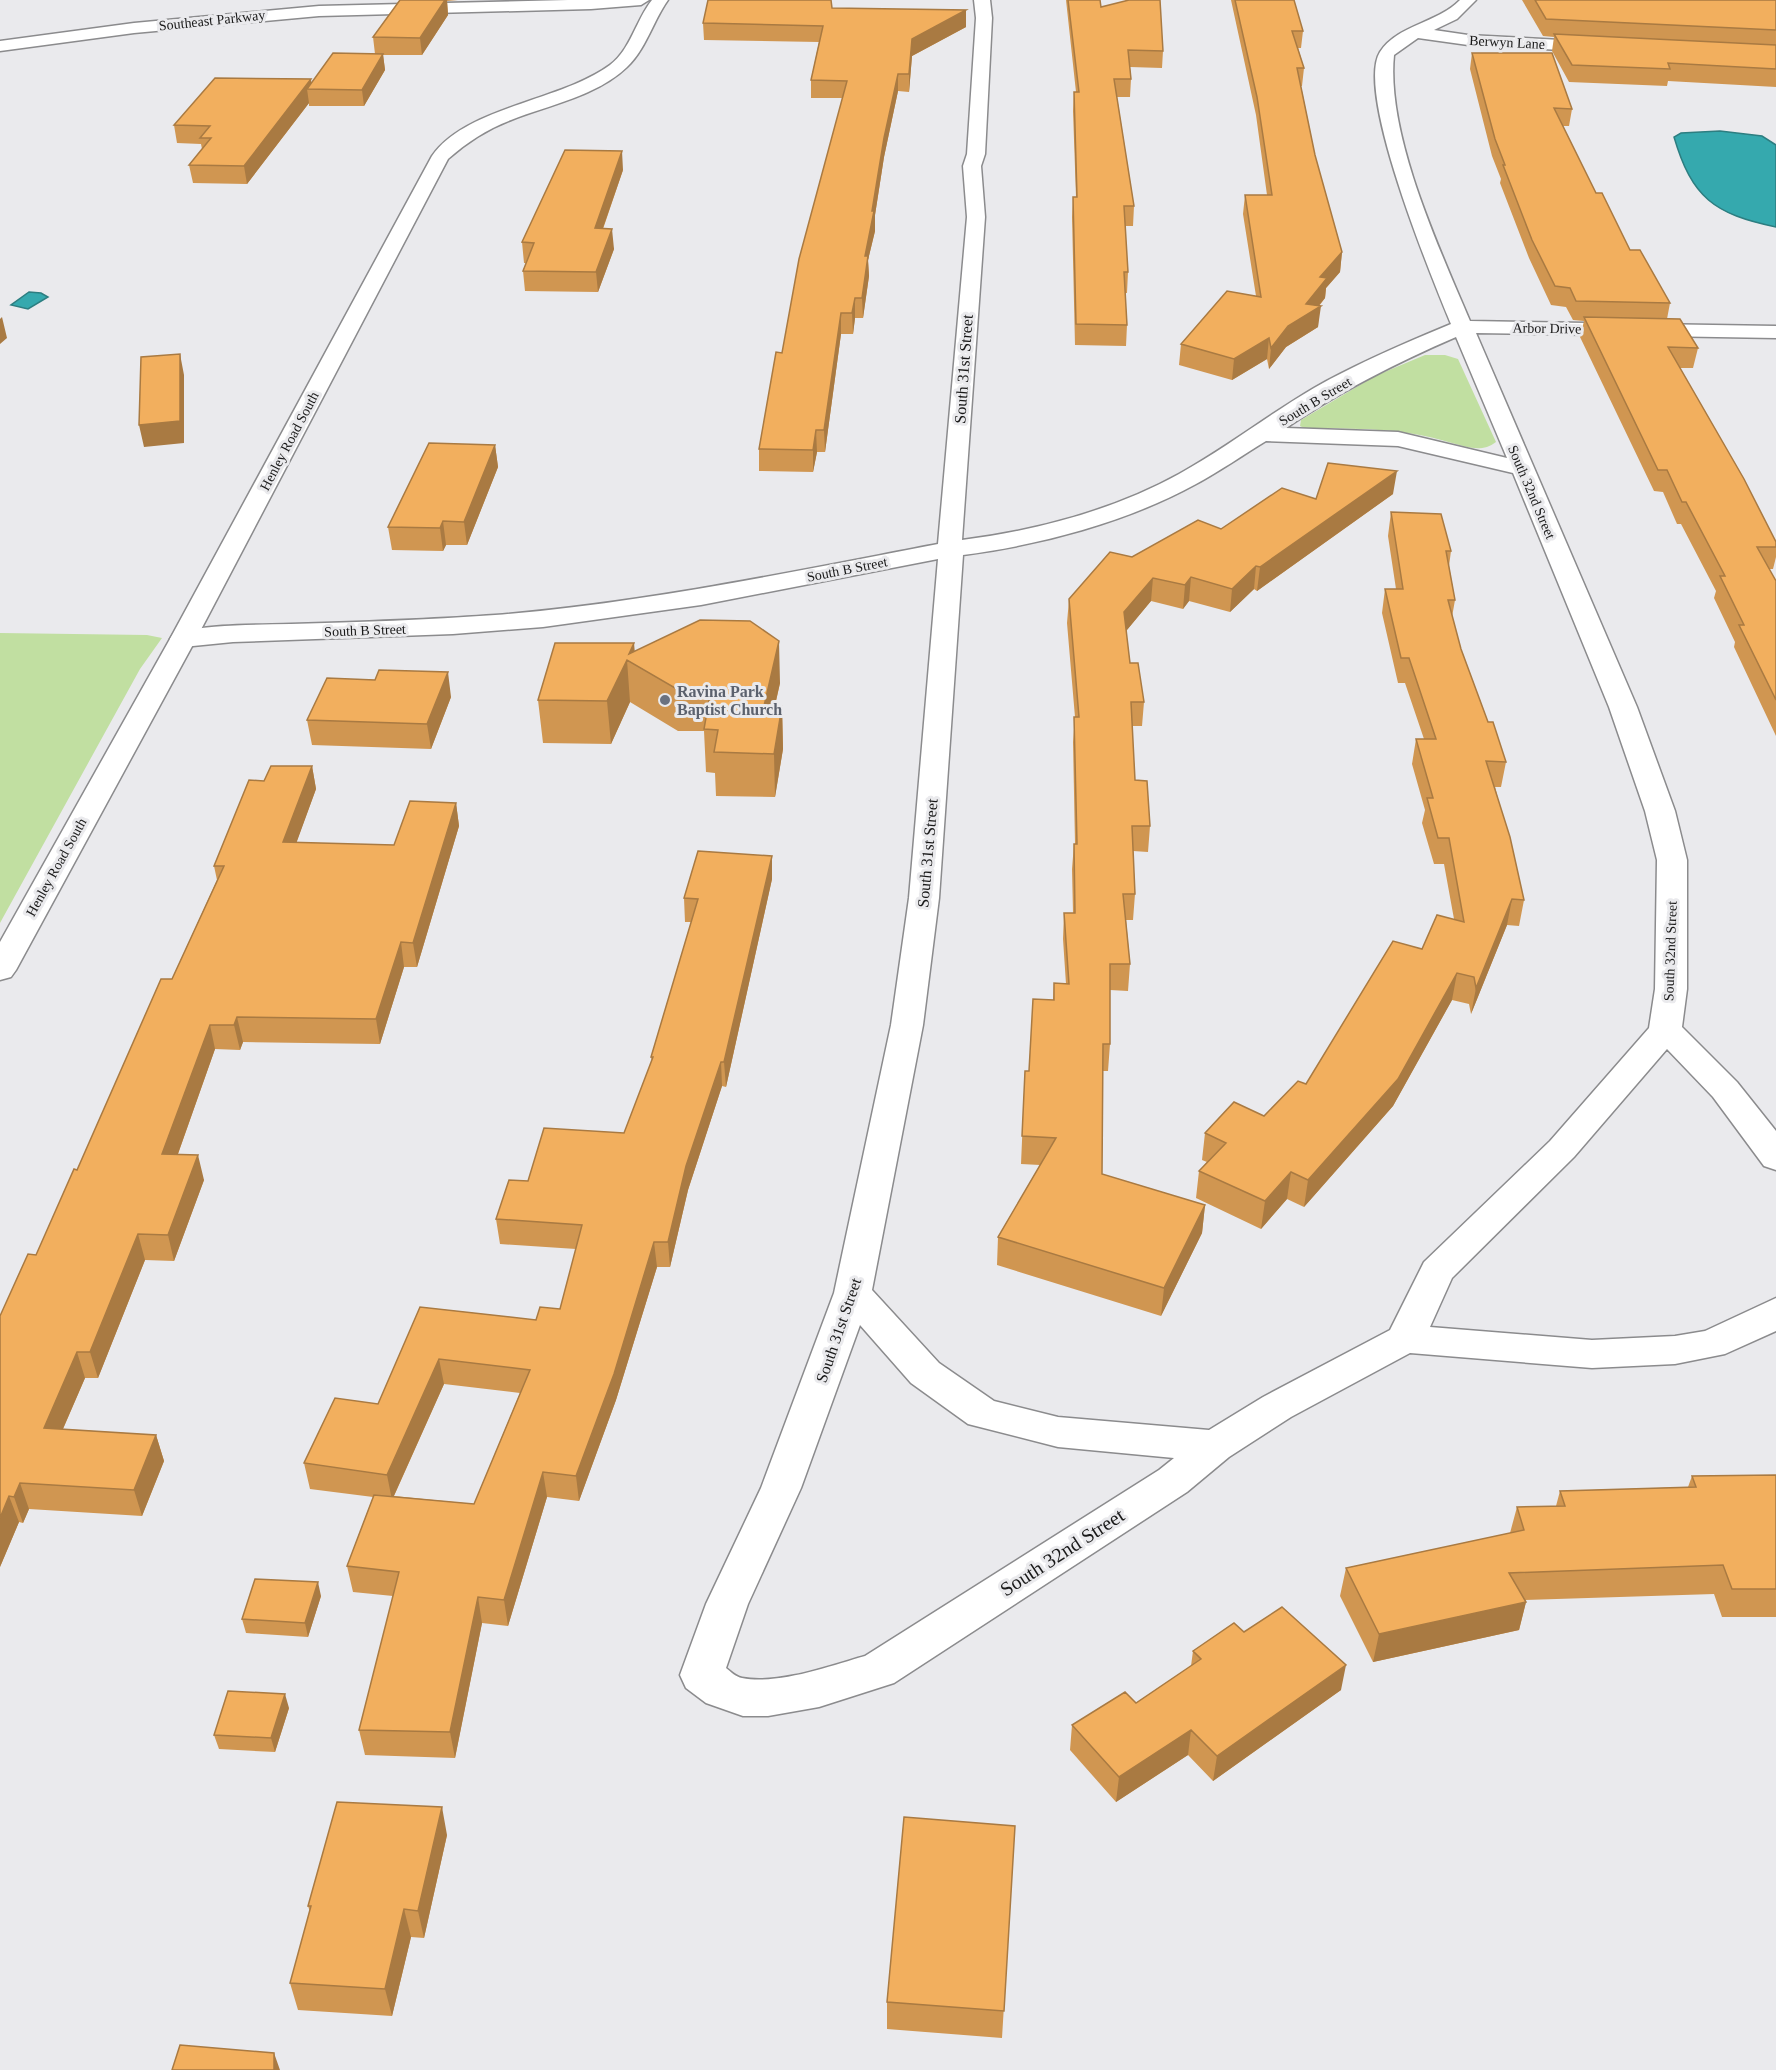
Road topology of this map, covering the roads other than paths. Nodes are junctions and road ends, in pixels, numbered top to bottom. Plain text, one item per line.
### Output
1 (641, 0) edge
2 (660, 0) edge
3 (982, 0) edge
4 (1468, 0) edge
5 (1418, 33) junction
6 (0, 46) edge
7 (1618, 48) edge
8 (1461, 327) junction
9 (1776, 332) edge
10 (1262, 434) junction
11 (1522, 468) junction
12 (951, 549) junction
13 (183, 639) junction
14 (0, 970) edge
15 (1665, 1030) junction
16 (1776, 1158) edge
17 (854, 1293) junction
18 (1776, 1312) edge
19 (1405, 1339) junction
20 (1215, 1446) junction
21 (702, 1675) joint

1 - 6 street, Southeast Parkway
2 - 13 street, Henley Road South
3 - 12 street, South 31st Street
4 - 5 street, South 32nd Street
5 - 7 street, Berwyn Lane
5 - 8 street, South 32nd Street
8 - 9 street, Arbor Drive
8 - 10 street, South B Street
8 - 11 street, South 32nd Street
10 - 11 street
10 - 12 street, South B Street
11 - 15 street, South 32nd Street
12 - 13 street, South B Street
12 - 17 street, South 31st Street
13 - 14 street, Henley Road South
15 - 16 street
15 - 19 street
17 - 20 street
17 - 21 street, South 31st Street
18 - 19 street
19 - 20 street, South 32nd Street
20 - 21 street, South 32nd Street

